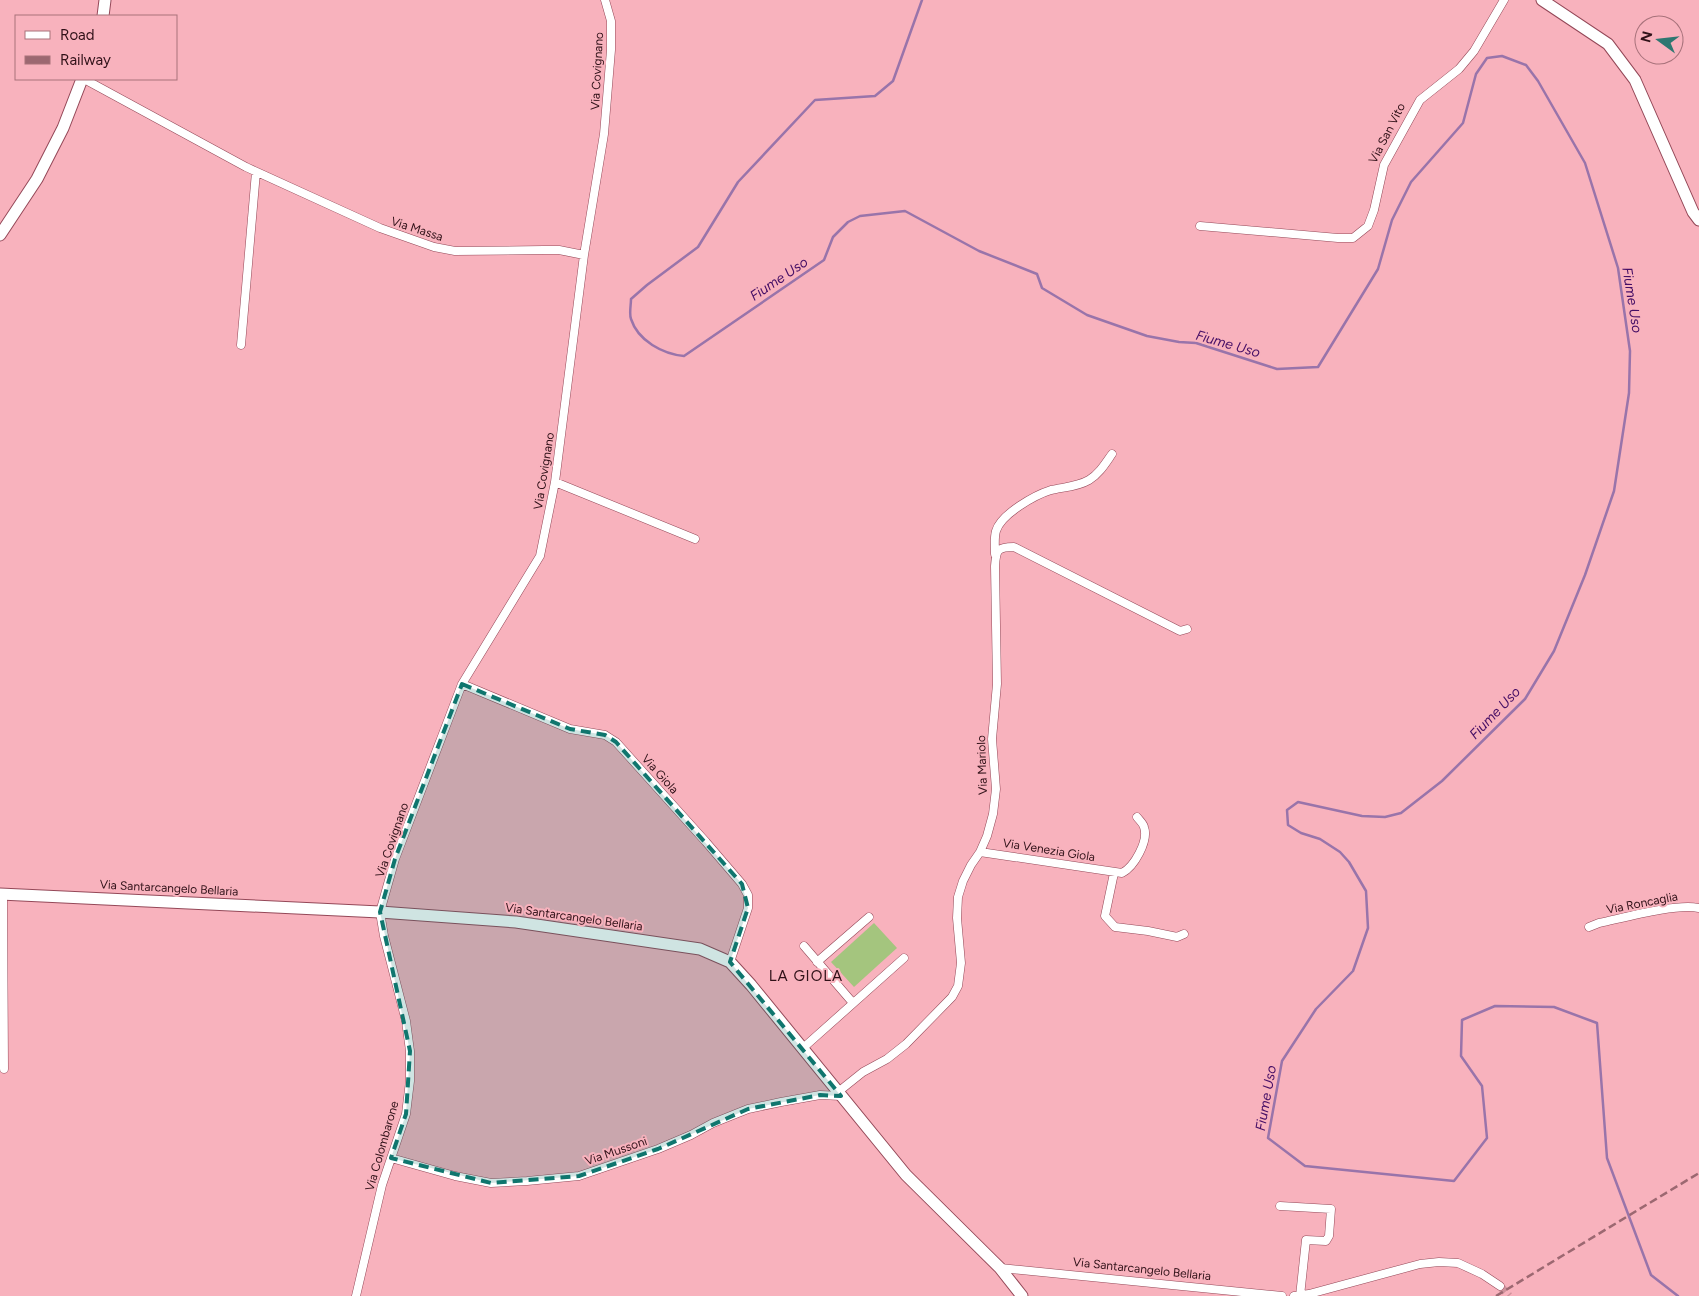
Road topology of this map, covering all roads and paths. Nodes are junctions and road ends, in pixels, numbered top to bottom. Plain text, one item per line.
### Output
1 (105, 0) edge
2 (605, 0) edge
3 (1504, 0) edge
4 (1542, 0) edge
5 (103, 15) edge
6 (84, 80) edge
7 (86, 80) edge
8 (256, 172) junction
9 (1699, 220) edge
10 (1200, 226) dead end
11 (0, 235) edge
12 (584, 255) junction
13 (241, 345) dead end
14 (1112, 454) dead end
15 (555, 482) junction
16 (695, 539) dead end
17 (995, 554) junction
18 (1187, 629) dead end
19 (462, 684) junction
20 (1137, 817) dead end
21 (980, 852) junction
22 (1114, 873) junction
23 (2, 894) edge
24 (1699, 908) edge
25 (380, 912) junction
26 (869, 917) dead end
27 (1589, 927) dead end
28 (1184, 934) dead end
29 (804, 946) dead end
30 (904, 958) dead end
31 (730, 962) junction
32 (818, 962) junction
33 (853, 1003) junction
34 (803, 1048) junction
35 (4, 1069) dead end
36 (840, 1094) junction
37 (391, 1158) junction
38 (1280, 1206) dead end
39 (1000, 1268) junction
40 (1500, 1286) tunnel mouth
41 (1225, 1293) edge
42 (356, 1296) edge
43 (1022, 1296) edge
44 (1282, 1296) edge
45 (1294, 1296) edge
46 (1300, 1296) edge

1 - 5 street
2 - 12 street, Via Covignano
3 - 10 street, Via San Vito
4 - 9 street
6 - 11 street
7 - 8 street, Via Massa
8 - 12 street, Via Massa
8 - 13 street
12 - 15 street, Via Covignano
14 - 17 street, Via Mariolo
15 - 16 street
15 - 19 street, Via Covignano
17 - 18 street
17 - 21 street, Via Mariolo
19 - 25 street, Via Covignano
19 - 31 street, Via Giola
20 - 22 street
21 - 22 street, Via Venezia Giola
21 - 36 street, Via Mariolo
22 - 28 street
23 - 25 street, Via Santarcangelo Bellaria
23 - 35 street, Via Santarcangelo Bellaria
24 - 27 street, Via Roncaglia
25 - 31 street, Via Santarcangelo Bellaria
25 - 37 street, Via Colombarone
26 - 32 street
29 - 32 street
30 - 33 street
31 - 34 street, Via Santarcangelo Bellaria
32 - 33 street
33 - 34 street
34 - 36 street, Via Santarcangelo Bellaria
36 - 37 street, Via Mussoni
36 - 39 street, Via Santarcangelo Bellaria
37 - 42 street, Via Colombarone
38 - 46 street
39 - 41 street, Via Santarcangelo Bellaria
39 - 43 street, Via Santarcangelo Bellaria
40 - 46 street
41 - 44 street, Via Santarcangelo Bellaria
45 - 46 street

